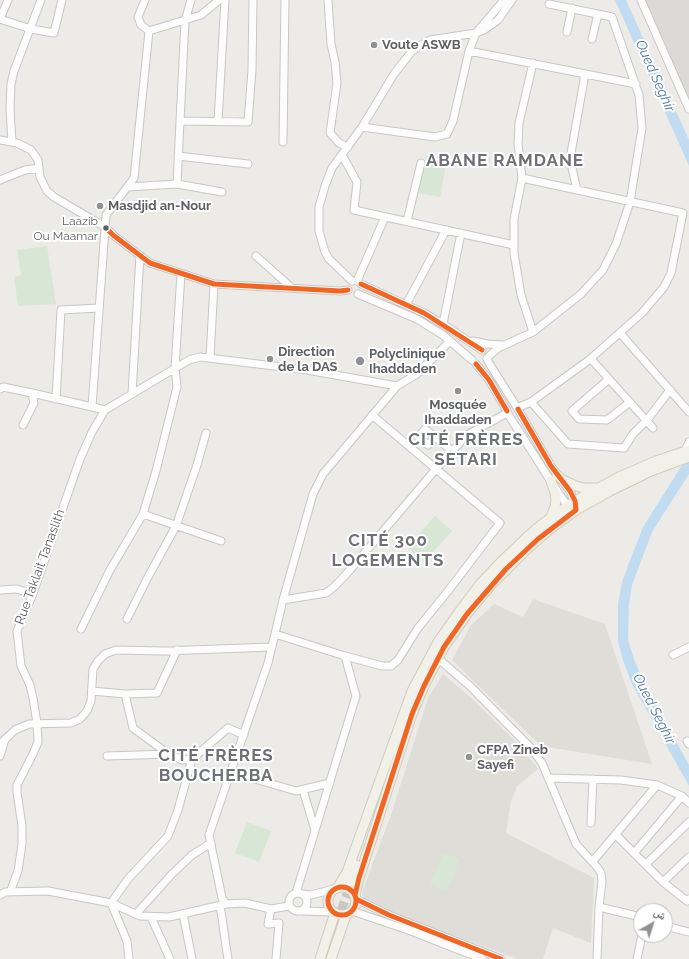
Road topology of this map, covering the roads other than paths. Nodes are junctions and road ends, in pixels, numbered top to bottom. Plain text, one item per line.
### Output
1 (8, 0) edge
2 (41, 0) edge
3 (62, 0) edge
4 (145, 0) edge
5 (191, 0) edge
6 (219, 0) edge
7 (225, 0) edge
8 (253, 0) edge
9 (285, 0) edge
10 (328, 0) edge
11 (504, 0) edge
12 (512, 0) edge
13 (641, 0) edge
14 (549, 4) dead end
15 (572, 8) junction
16 (598, 14) junction
17 (0, 19) edge
18 (185, 21) junction
19 (31, 29) junction
20 (149, 31) junction
21 (567, 32) dead end
22 (476, 33) junction
23 (592, 39) dead end
24 (468, 51) junction
25 (533, 63) junction
26 (585, 74) junction
27 (636, 84) junction
28 (689, 109) edge
29 (180, 121) junction
30 (218, 121) junction
31 (362, 127) junction
32 (0, 140) edge
33 (12, 142) junction
34 (283, 142) dead end
35 (348, 148) junction
36 (342, 155) junction
37 (178, 156) junction
38 (248, 164) dead end
39 (421, 164) dead end
40 (39, 168) junction
41 (522, 178) junction
42 (0, 180) edge
43 (177, 184) junction
44 (128, 187) junction
45 (577, 190) junction
46 (222, 192) dead end
47 (630, 202) junction
48 (385, 217) junction
49 (407, 221) junction
50 (105, 227) junction
51 (446, 230) junction
52 (461, 233) junction
53 (514, 245) junction
54 (140, 255) junction
55 (256, 256) dead end
56 (181, 274) junction
57 (357, 282) junction
58 (214, 284) junction
59 (292, 288) junction
60 (348, 290) junction
61 (358, 294) junction
62 (406, 305) junction
63 (99, 308) junction
64 (443, 324) junction
65 (533, 332) junction
66 (620, 333) junction
67 (466, 339) junction
68 (450, 341) junction
69 (505, 345) junction
70 (482, 350) junction
71 (210, 358) junction
72 (487, 358) junction
73 (591, 359) junction
74 (474, 362) junction
75 (175, 368) junction
76 (493, 369) junction
77 (609, 379) junction
78 (397, 386) junction
79 (0, 389) edge
80 (670, 390) junction
81 (32, 393) junction
82 (132, 394) junction
83 (56, 399) junction
84 (531, 402) junction
85 (630, 402) junction
86 (92, 407) junction
87 (517, 408) junction
88 (106, 410) junction
89 (689, 412) edge
90 (507, 413) junction
91 (372, 415) junction
92 (647, 420) junction
93 (23, 425) dead end
94 (654, 428) dead end
95 (206, 433) dead end
96 (435, 437) dead end
97 (689, 442) edge
98 (452, 451) junction
99 (687, 454) edge
100 (436, 469) junction
101 (554, 478) junction
102 (598, 488) junction
103 (573, 506) junction
104 (142, 514) junction
105 (550, 519) junction
106 (176, 526) junction
107 (221, 541) dead end
108 (0, 590) edge
109 (32, 594) junction
110 (282, 600) junction
111 (127, 619) dead end
112 (81, 629) dead end
113 (275, 634) junction
114 (272, 647) junction
115 (689, 647) edge
116 (177, 650) junction
117 (673, 655) dead end
118 (345, 656) junction
119 (435, 657) junction
120 (92, 691) junction
121 (125, 694) junction
122 (37, 723) junction
123 (244, 735) junction
124 (6, 738) junction
125 (0, 744) edge
126 (170, 754) junction
127 (0, 756) edge
128 (107, 756) dead end
129 (192, 759) junction
130 (392, 762) junction
131 (231, 772) junction
132 (548, 778) junction
133 (593, 779) junction
134 (330, 783) junction
135 (657, 786) junction
136 (303, 790) junction
137 (682, 796) junction
138 (689, 803) edge
139 (689, 822) edge
140 (591, 823) dead end
141 (315, 830) junction
142 (616, 835) junction
143 (211, 843) junction
144 (635, 852) junction
145 (689, 857) edge
146 (593, 861) junction
147 (646, 864) junction
148 (351, 882) tunnel mouth
149 (663, 882) junction
150 (336, 888) junction
151 (10, 892) junction
152 (300, 893) junction
153 (0, 895) edge
154 (356, 897) junction
155 (689, 899) edge
156 (111, 902) junction
157 (223, 904) junction
158 (289, 906) junction
159 (599, 907) junction
160 (271, 909) junction
161 (302, 910) junction
162 (334, 913) junction
163 (349, 913) junction
164 (136, 914) junction
165 (183, 914) junction
166 (633, 915) edge
167 (152, 917) junction
168 (337, 923) tunnel mouth
169 (673, 928) edge
170 (689, 932) edge
171 (640, 943) edge
172 (129, 959) edge
173 (170, 959) edge
174 (192, 959) edge
175 (228, 959) edge
176 (276, 959) edge
177 (320, 959) edge
178 (325, 959) edge
179 (331, 959) edge
180 (482, 959) edge
181 (501, 959) edge
182 (597, 959) edge
183 (637, 959) edge

1 - 17 street
2 - 19 street
3 - 19 street
4 - 20 street
5 - 18 street
6 - 18 street
7 - 30 street
8 - 30 street
9 - 34 street
10 - 35 street
11 - 22 street
12 - 22 street
13 - 28 street
14 - 15 street
15 - 16 street
15 - 21 street
16 - 23 street
16 - 27 street
17 - 19 street
18 - 20 street
18 - 29 street
19 - 33 street
20 - 44 street
22 - 24 street
22 - 31 street
24 - 25 street
24 - 31 street
25 - 26 street
25 - 41 street
26 - 27 street
26 - 45 street
27 - 47 street
29 - 30 street
29 - 37 street
31 - 35 street
32 - 33 street
33 - 40 street
35 - 36 street
36 - 48 street
36 - 57 street
37 - 38 street
37 - 43 street
39 - 49 street
40 - 42 street
40 - 50 street
41 - 45 street
41 - 53 street
43 - 44 street
43 - 46 street
44 - 50 street
45 - 47 street
47 - 65 street
47 - 66 street
48 - 49 street
48 - 57 street
49 - 51 street
50 - 54 street
50 - 63 street
51 - 52 street
51 - 62 street
52 - 53 street
52 - 64 street
53 - 65 street
54 - 56 street
54 - 82 street
55 - 59 street
56 - 58 street
56 - 75 street
57 - 60 street
57 - 61 street
57 - 62 street
58 - 59 street
58 - 71 street
59 - 60 street
60 - 61 street
61 - 68 street
62 - 64 street
63 - 83 street
63 - 86 street
64 - 67 street
65 - 69 street
66 - 73 street
66 - 80 street
67 - 69 street
67 - 70 street
68 - 74 street
68 - 78 street
69 - 70 street
69 - 72 street
69 - 76 street
70 - 72 street
70 - 74 street
71 - 75 street
71 - 78 street
72 - 74 street
72 - 76 street
73 - 77 street
73 - 84 street
74 - 90 street
75 - 82 street
75 - 104 street
76 - 87 street
77 - 85 street
77 - 85 street
78 - 91 street
79 - 81 street
80 - 89 street
80 - 92 street
81 - 83 street
81 - 93 street
82 - 88 street
83 - 86 street
84 - 87 street
84 - 92 street
85 - 92 street
86 - 88 street
87 - 90 street
87 - 101 street
88 - 109 street, Rue Taklait Tanaslith
90 - 98 street
90 - 101 street
91 - 100 street
91 - 110 street
92 - 94 street
95 - 106 street
96 - 98 street
97 - 99 street
98 - 100 street
99 - 102 main road
99 - 103 main road
100 - 110 street
100 - 118 street
101 - 102 main road
101 - 103 street
101 - 103 street
101 - 105 main road
102 - 103 main road
103 - 105 main road
103 - 119 main road
104 - 106 street
104 - 112 street
105 - 119 main road
106 - 107 street
106 - 111 street
108 - 109 street
109 - 122 street, Rue Taklait Tanaslith
110 - 113 street
113 - 114 street
113 - 118 street
114 - 116 street
114 - 123 street
115 - 117 street
116 - 120 street
116 - 121 street
118 - 134 street
119 - 130 main road
119 - 132 street
120 - 121 street
120 - 122 street
121 - 126 street
122 - 124 street
122 - 151 street, Rue Taklait Tanaslith
123 - 129 street
123 - 131 street
124 - 125 street
124 - 127 street
126 - 128 street
126 - 129 street
129 - 156 street
130 - 148 main road
130 - 150 main road
130 - 154 main road
131 - 136 street
131 - 143 street
132 - 133 street
132 - 146 street
133 - 135 street
133 - 140 street
134 - 136 street
134 - 141 street
135 - 137 street
135 - 142 street
136 - 141 street
137 - 138 street
137 - 144 street
139 - 147 street
141 - 152 street
142 - 144 street
142 - 146 street
143 - 157 street
143 - 164 street
144 - 147 street
145 - 149 street
146 - 159 street
147 - 149 street
149 - 155 street
150 - 152 street
150 - 154 main road
150 - 162 main road
151 - 153 street
151 - 156 street
152 - 158 street
152 - 161 street
154 - 163 main road
154 - 181 street
156 - 164 street
156 - 172 street
157 - 160 street
157 - 165 street
157 - 175 street
158 - 160 street
158 - 161 street
159 - 166 street
159 - 182 street
160 - 176 street
161 - 162 street
162 - 163 main road
162 - 177 main road
163 - 179 main road
163 - 180 street
164 - 167 street
165 - 167 street
165 - 174 street
167 - 173 street
168 - 178 main road
169 - 170 street
171 - 183 street

